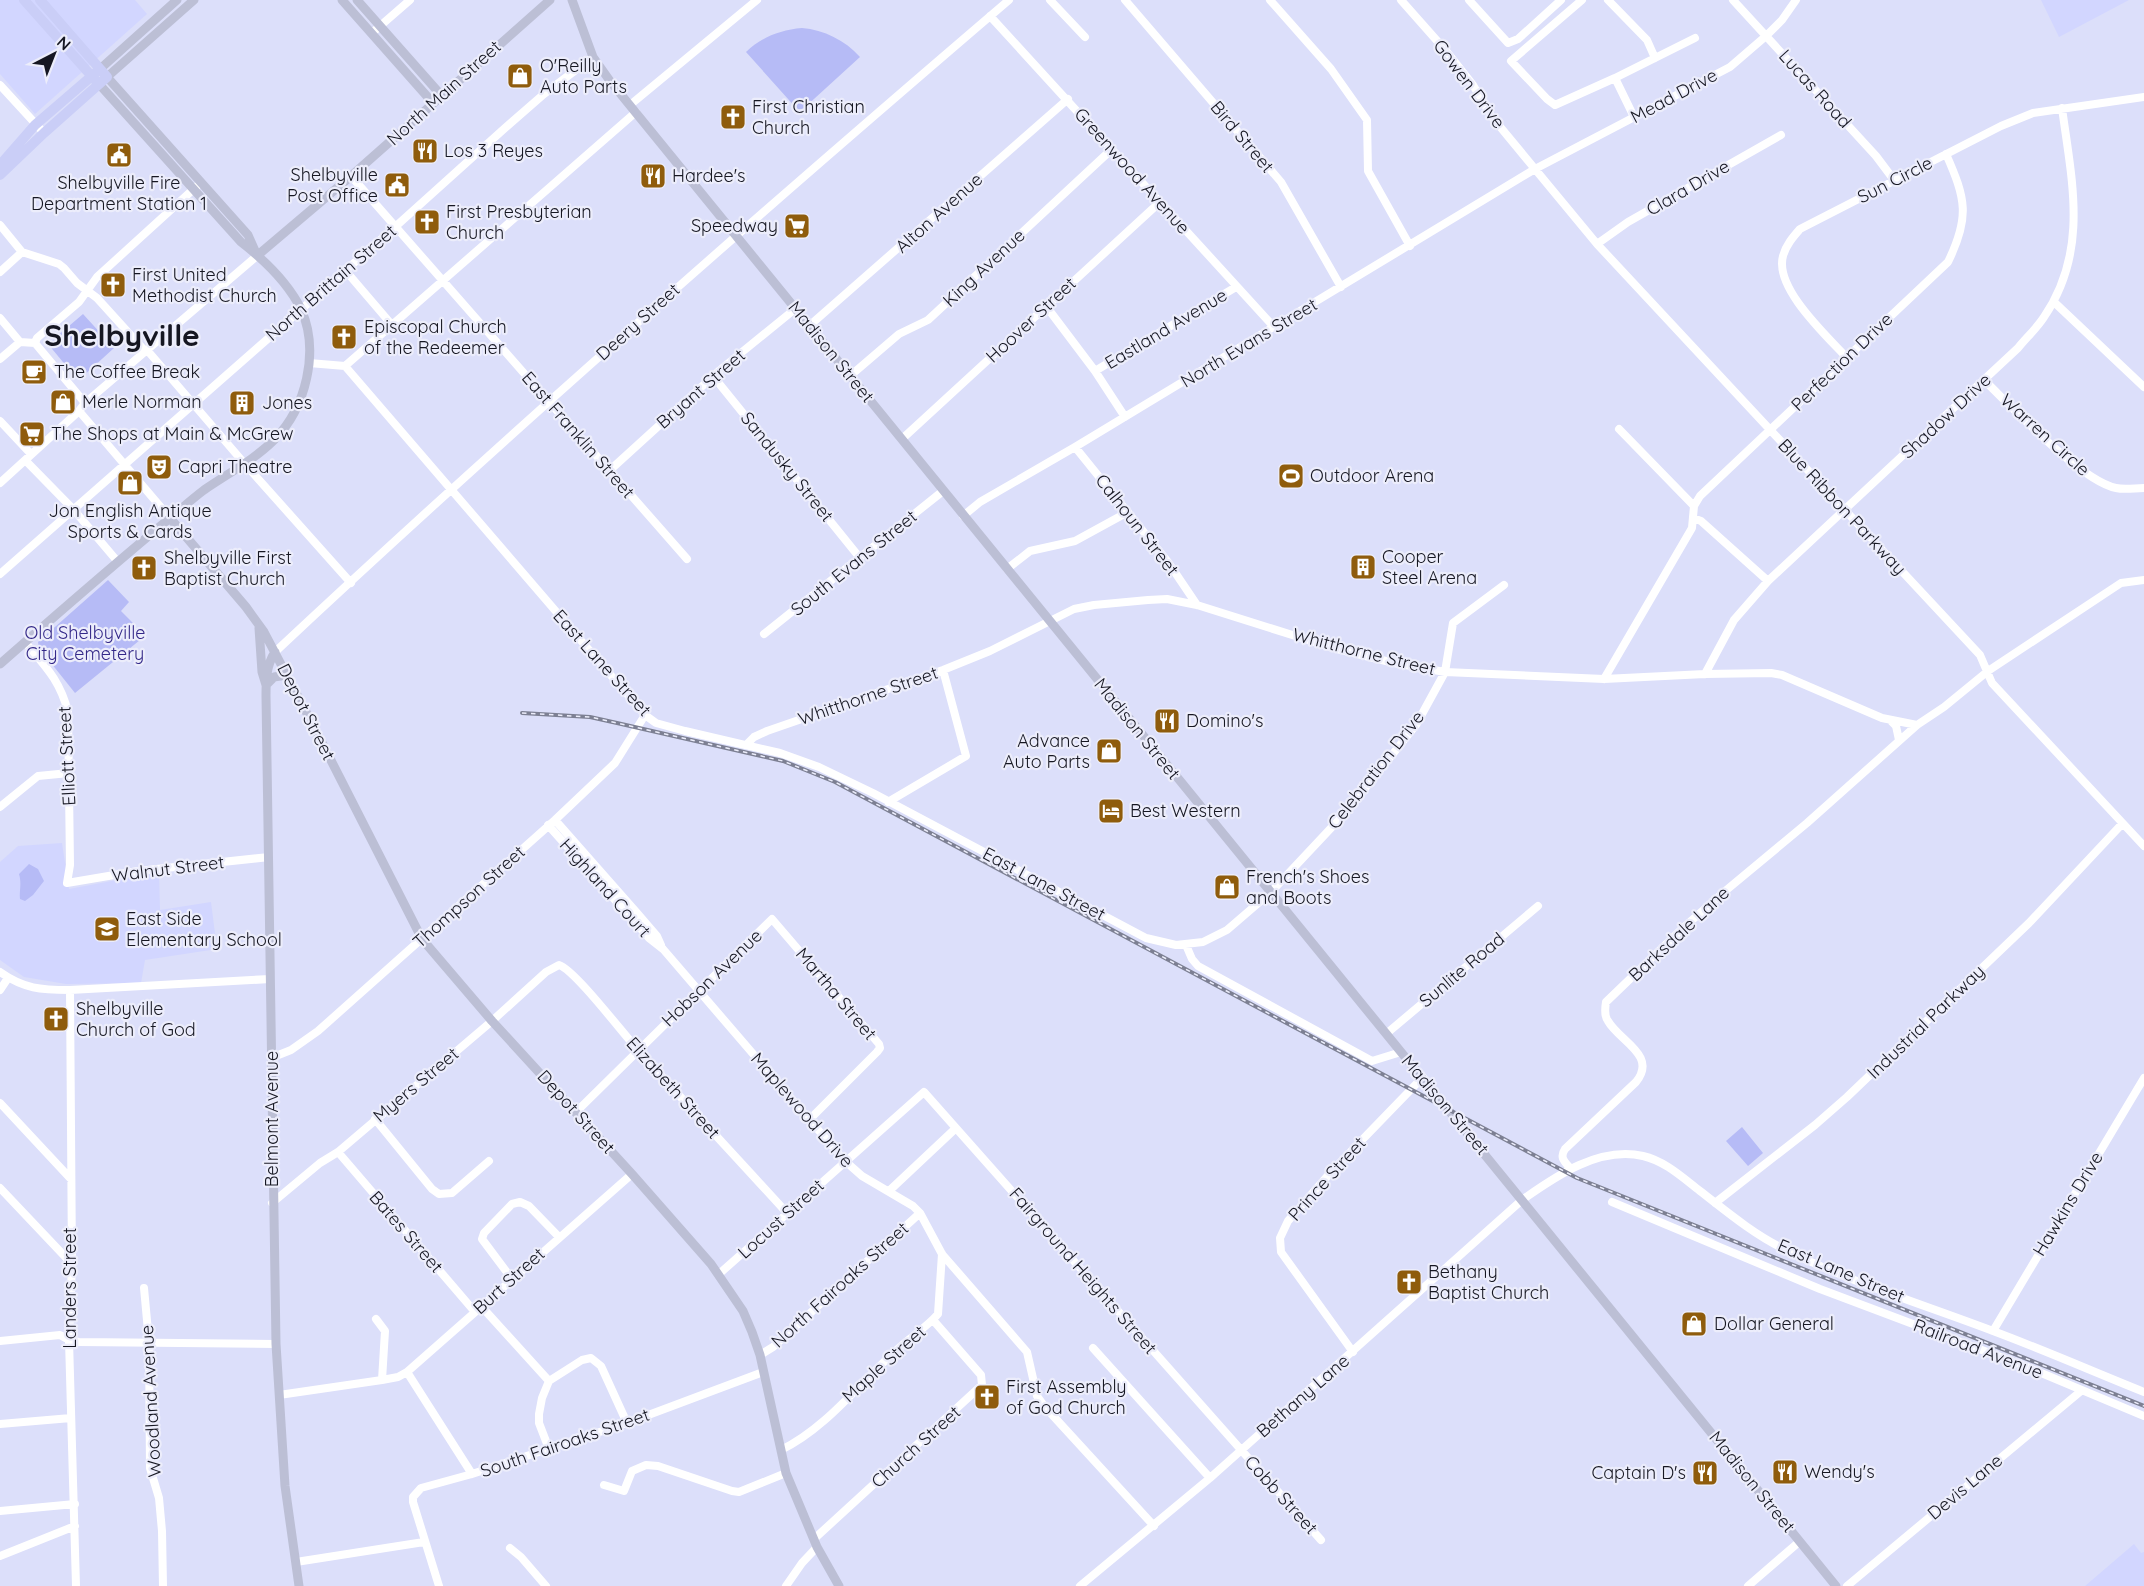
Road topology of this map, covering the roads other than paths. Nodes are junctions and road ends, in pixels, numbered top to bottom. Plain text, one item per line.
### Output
1 (24, 0) edge
2 (40, 0) edge
3 (177, 0) edge
4 (193, 0) edge
5 (342, 0) edge
6 (357, 0) edge
7 (410, 0) edge
8 (550, 0) edge
9 (572, 0) edge
10 (757, 0) edge
11 (1009, 0) edge
12 (1050, 0) edge
13 (1125, 0) edge
14 (1270, 0) edge
15 (1401, 0) edge
16 (1469, 0) edge
17 (1582, 0) edge
18 (1608, 0) edge
19 (1733, 0) edge
20 (1796, 0) edge
21 (1561, 1) edge
22 (990, 16) junction
23 (381, 26) junction
24 (372, 33) junction
25 (1766, 36) junction
26 (1085, 37) dead end
27 (1695, 38) dead end
28 (593, 57) junction
29 (1655, 58) junction
30 (99, 77) junction
31 (1615, 78) junction
32 (0, 85) edge
33 (441, 95) junction
34 (2144, 97) edge
35 (1068, 99) junction
36 (433, 103) junction
37 (2062, 108) junction
38 (633, 109) junction
39 (1634, 117) junction
40 (151, 127) junction
41 (39, 129) junction
42 (143, 134) junction
43 (1781, 135) dead end
44 (1111, 150) junction
45 (1946, 154) junction
46 (0, 165) edge
47 (1534, 170) junction
48 (0, 175) edge
49 (351, 176) junction
50 (1893, 180) junction
51 (201, 182) junction
52 (193, 190) junction
53 (1160, 202) junction
54 (0, 225) edge
55 (395, 227) junction
56 (735, 235) junction
57 (1598, 244) junction
58 (1410, 246) junction
59 (22, 252) junction
60 (258, 255) junction
61 (345, 270) junction
62 (0, 272) edge
63 (443, 281) junction
64 (1236, 287) junction
65 (1341, 287) junction
66 (87, 289) junction
67 (2054, 302) junction
68 (1046, 306) junction
69 (795, 309) junction
70 (301, 310) junction
71 (0, 318) edge
72 (392, 325) junction
73 (809, 326) junction
74 (1274, 327) junction
75 (20, 342) junction
76 (35, 343) junction
77 (146, 350) junction
78 (0, 359) edge
79 (1848, 359) junction
80 (309, 363) junction
81 (345, 366) junction
82 (1095, 371) junction
83 (713, 376) junction
84 (850, 376) junction
85 (1984, 380) junction
86 (2144, 387) edge
87 (550, 401) junction
88 (85, 403) junction
89 (193, 404) junction
90 (79, 411) junction
91 (1125, 417) junction
92 (0, 421) edge
93 (1619, 429) dead end
94 (1771, 430) junction
95 (902, 439) junction
96 (1075, 447) junction
97 (28, 457) junction
98 (244, 463) junction
99 (125, 465) junction
100 (609, 471) junction
101 (0, 483) edge
102 (2144, 488) edge
103 (450, 490) junction
104 (943, 491) junction
105 (1694, 506) junction
106 (73, 509) junction
107 (1846, 510) junction
108 (1128, 513) junction
109 (963, 516) junction
110 (170, 518) junction
111 (1693, 518) junction
112 (860, 558) junction
113 (687, 559) dead end
114 (118, 562) junction
115 (1007, 569) junction
116 (0, 574) edge
117 (1768, 580) junction
118 (2144, 580) edge
119 (351, 583) junction
120 (1504, 585) dead end
121 (1197, 605) junction
122 (1049, 621) junction
123 (258, 624) junction
124 (764, 634) dead end
125 (25, 642) junction
126 (275, 652) junction
127 (0, 664) edge
128 (943, 670) junction
129 (1988, 671) junction
130 (1445, 672) junction
131 (1705, 674) junction
132 (287, 675) junction
133 (1604, 679) junction
134 (266, 685) junction
135 (645, 715) junction
136 (1890, 720) junction
137 (1917, 725) junction
138 (1899, 740) junction
139 (746, 746) junction
140 (69, 773) junction
141 (888, 802) junction
142 (0, 807) edge
143 (551, 823) junction
144 (2122, 824) junction
145 (2143, 842) edge
146 (268, 857) junction
147 (67, 883) joint
148 (1270, 893) junction
149 (1538, 906) dead end
150 (772, 919) joint
151 (422, 939) junction
152 (1186, 945) junction
153 (559, 965) joint
154 (0, 972) edge
155 (8, 978) junction
156 (270, 979) junction
157 (0, 990) edge
158 (70, 990) junction
159 (698, 991) junction
160 (492, 1021) junction
161 (1386, 1034) junction
162 (638, 1050) junction
163 (1401, 1052) junction
164 (271, 1058) junction
165 (1423, 1077) junction
166 (2144, 1078) edge
167 (924, 1092) joint
168 (0, 1103) edge
169 (576, 1113) junction
170 (375, 1119) junction
171 (809, 1120) junction
172 (956, 1128) junction
173 (338, 1152) junction
174 (489, 1161) dead end
175 (845, 1161) junction
176 (1571, 1169) junction
177 (632, 1174) junction
178 (70, 1178) junction
179 (0, 1188) edge
180 (889, 1191) junction
181 (1522, 1200) junction
182 (1612, 1202) dead end
183 (272, 1203) junction
184 (1715, 1203) junction
185 (787, 1213) junction
186 (920, 1213) junction
187 (559, 1237) junction
188 (942, 1254) junction
189 (72, 1264) junction
190 (719, 1274) junction
191 (512, 1279) junction
192 (144, 1288) dead end
193 (478, 1309) junction
194 (376, 1319) dead end
195 (933, 1320) junction
196 (1993, 1331) junction
197 (69, 1340) junction
198 (0, 1341) edge
199 (148, 1342) junction
200 (276, 1344) junction
201 (1093, 1348) dead end
202 (1353, 1352) junction
203 (760, 1355) junction
204 (407, 1372) junction
205 (764, 1372) junction
206 (382, 1380) junction
207 (549, 1380) junction
208 (2078, 1389) junction
209 (2144, 1392) edge
210 (279, 1395) junction
211 (2144, 1416) edge
212 (71, 1418) junction
213 (627, 1423) junction
214 (0, 1425) edge
215 (549, 1449) junction
216 (781, 1450) junction
217 (1241, 1450) junction
218 (786, 1473) junction
219 (472, 1474) junction
220 (1210, 1478) junction
221 (604, 1485) dead end
222 (75, 1504) junction
223 (0, 1511) edge
224 (75, 1526) junction
225 (1154, 1526) junction
226 (1321, 1539) dead end
227 (424, 1542) junction
228 (1799, 1542) junction
229 (816, 1543) junction
230 (510, 1548) dead end
231 (0, 1556) edge
232 (296, 1562) junction
233 (76, 1586) edge
234 (163, 1586) edge
235 (299, 1586) edge
236 (439, 1586) edge
237 (546, 1586) edge
238 (786, 1586) edge
239 (839, 1586) edge
240 (1080, 1586) edge
241 (1748, 1586) edge
242 (1836, 1586) edge
243 (1847, 1586) edge

1 - 30 highway
2 - 30 highway
3 - 30 main road
4 - 30 main road
5 - 24 main road
6 - 23 main road
7 - 23 street
8 - 33 main road, North Main Street
9 - 28 main road, Madison Street
10 - 38 street
11 - 22 street, Deery Street
12 - 26 street
13 - 65 street, Bird Street
14 - 58 street
15 - 47 street, Gowen Drive
16 - 21 street
17 - 31 street
18 - 29 street
19 - 25 street, Lucas Road
20 - 25 street, Mead Drive
22 - 35 street, Greenwood Avenue
22 - 56 street, Deery Street
23 - 24 street
23 - 33 main road
24 - 36 main road
25 - 39 street, Mead Drive
25 - 50 street, Lucas Road
27 - 29 street
28 - 38 main road, Madison Street
28 - 55 street, North Brittain Street
29 - 31 street
30 - 40 main road
30 - 41 highway
30 - 42 main road
31 - 39 street
32 - 41 street
33 - 36 main road, North Main Street
34 - 37 street, Sun Circle
35 - 44 street, Greenwood Avenue
35 - 73 street, Alton Avenue
36 - 49 main road, North Main Street
37 - 45 street, Sun Circle
37 - 67 street, Shadow Drive
38 - 56 main road, Madison Street
38 - 63 street
39 - 47 street, Mead Drive
40 - 42 street
40 - 51 main road
41 - 46 highway
41 - 48 highway
42 - 52 main road
43 - 57 street, Clara Drive
44 - 53 street, Greenwood Avenue
44 - 84 street, King Avenue
45 - 50 street, Sun Circle
45 - 79 street, Perfection Drive
47 - 57 street, Blue Ribbon Parkway
47 - 58 street, North Evans Street
49 - 55 street, East Franklin Street
49 - 60 main road, North Main Street
50 - 79 street, Sun Circle
51 - 52 street
51 - 60 main road
52 - 60 main road
52 - 66 street
53 - 64 street, Greenwood Avenue
53 - 68 street, Hoover Street
54 - 59 street
55 - 61 street, North Brittain Street
55 - 63 street, East Franklin Street
56 - 69 main road, Madison Street
56 - 87 street, Deery Street
57 - 94 street, Blue Ribbon Parkway
58 - 65 street, North Evans Street
59 - 62 street
59 - 66 street
60 - 70 main road
60 - 77 street, North Main Street
61 - 70 street, North Brittain Street
61 - 72 street
63 - 72 street
63 - 87 street, East Franklin Street
64 - 74 street, Greenwood Avenue
64 - 82 street, Eastland Avenue
65 - 74 street, North Evans Street
66 - 76 street
66 - 77 street
67 - 85 street, Shadow Drive
67 - 86 street
68 - 82 street
68 - 95 street, Hoover Street
69 - 73 main road, Madison Street
69 - 83 street, Bryant Street
70 - 80 main road
70 - 89 street, North Brittain Street
71 - 75 street
72 - 81 street
73 - 84 main road, Madison Street
74 - 91 street, North Evans Street
75 - 76 street
75 - 78 street
76 - 88 street
77 - 88 street, North Main Street
77 - 89 street
79 - 94 street, Perfection Drive
80 - 81 street
80 - 98 main road
81 - 103 street, East Lane Street
82 - 91 street
83 - 100 street, Bryant Street
83 - 112 street, Sandusky Street
84 - 95 main road, Madison Street
85 - 102 street, Warren Circle
85 - 107 street, Shadow Drive
87 - 100 street, East Franklin Street
87 - 103 street, Deery Street
88 - 90 street, North Main Street
89 - 98 street
89 - 99 street, North Brittain Street
90 - 97 street, North Main Street
90 - 99 street
91 - 96 street, North Evans Street
92 - 97 street
93 - 105 street
94 - 105 street, Perfection Drive
94 - 107 street, Blue Ribbon Parkway
95 - 104 main road, Madison Street
96 - 108 street, Calhoun Street
96 - 109 street, North Evans Street
97 - 101 street, North Main Street
97 - 106 street
98 - 110 main road
98 - 119 street
99 - 106 street, North Brittain Street
99 - 110 street
100 - 113 street, East Franklin Street
103 - 119 street, Deery Street
103 - 135 street, East Lane Street
104 - 109 main road, Madison Street
104 - 112 street, South Evans Street
105 - 111 street
106 - 114 street
106 - 116 street, North Brittain Street
107 - 117 street, Shadow Drive
107 - 129 street, Blue Ribbon Parkway
108 - 115 street
108 - 121 street, Calhoun Street
109 - 115 main road, Madison Street
110 - 114 main road
110 - 123 main road, Depot Street
111 - 117 street
111 - 133 street
112 - 124 street, South Evans Street
114 - 125 main road
115 - 122 main road, Madison Street
117 - 131 street, Shadow Drive
118 - 129 street
119 - 126 street, Deery Street
120 - 130 street, Celebration Drive
121 - 122 street, Whitthorne Street
121 - 130 street, Whitthorne Street
122 - 128 street, Whitthorne Street
122 - 148 main road, Madison Street
123 - 126 main road, Depot Street
123 - 134 main road
125 - 127 main road
125 - 140 street, Elliott Street
126 - 132 main road, Depot Street
126 - 134 main road, Belmont Avenue
128 - 139 street, Whitthorne Street
128 - 141 street
129 - 137 street
129 - 144 street, Blue Ribbon Parkway
130 - 133 street, Whitthorne Street
130 - 148 street, Celebration Drive
131 - 133 street, Whitthorne Street
131 - 136 street, Whitthorne Street
132 - 134 main road
132 - 151 main road, Depot Street
134 - 146 main road, Belmont Avenue
135 - 139 street, East Lane Street
135 - 143 street, Thompson Street
136 - 137 street, Whitthorne Street
136 - 138 street
137 - 138 street, Barksdale Lane
138 - 176 street, Barksdale Lane
139 - 141 street, East Lane Street
140 - 142 street
140 - 147 street, Elliott Street
141 - 152 street, East Lane Street
143 - 151 street, Thompson Street
143 - 159 street, Highland Court
144 - 145 street, Blue Ribbon Parkway
144 - 184 street, Industrial Parkway
146 - 147 street, Walnut Street
146 - 156 main road, Belmont Avenue
148 - 152 street, East Lane Street
148 - 161 main road, Madison Street
149 - 161 street, Sunlite Road
150 - 159 street, Hobson Avenue
150 - 171 street, Martha Street
151 - 160 main road, Depot Street
151 - 164 street, Thompson Street
152 - 163 street
153 - 160 street, Myers Street
153 - 162 street, Elizabeth Street
154 - 155 street
155 - 157 street
155 - 158 street
156 - 158 street
156 - 164 main road, Belmont Avenue
158 - 178 street, Landers Street
159 - 162 street, Hobson Avenue
159 - 171 street, Maplewood Drive
160 - 169 main road, Depot Street
160 - 170 street, Myers Street
161 - 163 main road, Madison Street
162 - 169 street, Hobson Avenue
162 - 185 street, Elizabeth Street
163 - 165 main road, Madison Street
164 - 183 main road, Belmont Avenue
165 - 181 main road, Madison Street
165 - 202 street, Prince Street
166 - 196 street, Hawkins Drive
167 - 172 street, Fairground Heights Street
167 - 175 street, Locust Street
168 - 178 street
169 - 177 main road, Depot Street
170 - 173 street, Myers Street
170 - 174 street
171 - 175 street, Maplewood Drive
172 - 180 street
172 - 217 street, Fairground Heights Street
173 - 183 street, Myers Street
173 - 193 street, Bates Street
175 - 180 street, Maplewood Drive
175 - 185 street, Locust Street
176 - 181 street, East Lane Street
176 - 184 street, East Lane Street
177 - 187 street, Burt Street
177 - 190 main road, Depot Street
178 - 189 street, Landers Street
179 - 189 street
180 - 186 street, Maplewood Drive
181 - 202 street, Bethany Lane
181 - 228 main road, Madison Street
182 - 208 street, Railroad Avenue
183 - 200 main road, Belmont Avenue
184 - 196 street, East Lane Street
185 - 190 street, Locust Street
186 - 188 street, Maplewood Drive
186 - 203 street, North Fairoaks Street
187 - 191 street, Burt Street
187 - 191 street
188 - 195 street, Maple Street
188 - 225 street, Maplewood Drive
189 - 197 street, Landers Street
190 - 203 main road, Depot Street
191 - 193 street, Burt Street
192 - 199 street, Woodland Avenue
193 - 204 street, Burt Street
193 - 207 street, Bates Street
194 - 206 street
195 - 216 street, Maple Street
195 - 229 street, Church Street
196 - 209 street, East Lane Street
197 - 198 street
197 - 199 street
197 - 212 street, Landers Street
199 - 200 street
199 - 234 street, Woodland Avenue
200 - 210 main road, Belmont Avenue
201 - 220 street
202 - 217 street, Bethany Lane
203 - 205 main road, Depot Street
204 - 206 street, Burt Street
204 - 219 street
205 - 213 street, South Fairoaks Street
205 - 216 main road, Depot Street
206 - 210 street, Burt Street
207 - 213 street
207 - 215 street
208 - 211 street, Railroad Avenue
208 - 243 street, Devis Lane
210 - 232 main road, Belmont Avenue
212 - 214 street
212 - 222 street, Landers Street
213 - 215 street, South Fairoaks Street
215 - 219 street, South Fairoaks Street
216 - 218 main road, Depot Street
217 - 220 street, Bethany Lane
217 - 226 street, Cobb Street
218 - 221 street
218 - 229 main road, Depot Street
219 - 227 street, South Fairoaks Street
220 - 225 street, Bethany Lane
222 - 223 street
222 - 224 street, Landers Street
224 - 231 street
224 - 233 street, Landers Street
225 - 240 street, Bethany Lane
227 - 232 street
227 - 236 street
228 - 241 street
228 - 242 main road, Madison Street
229 - 238 street, Church Street
229 - 239 main road, Depot Street
230 - 237 street
232 - 235 main road, Belmont Avenue

